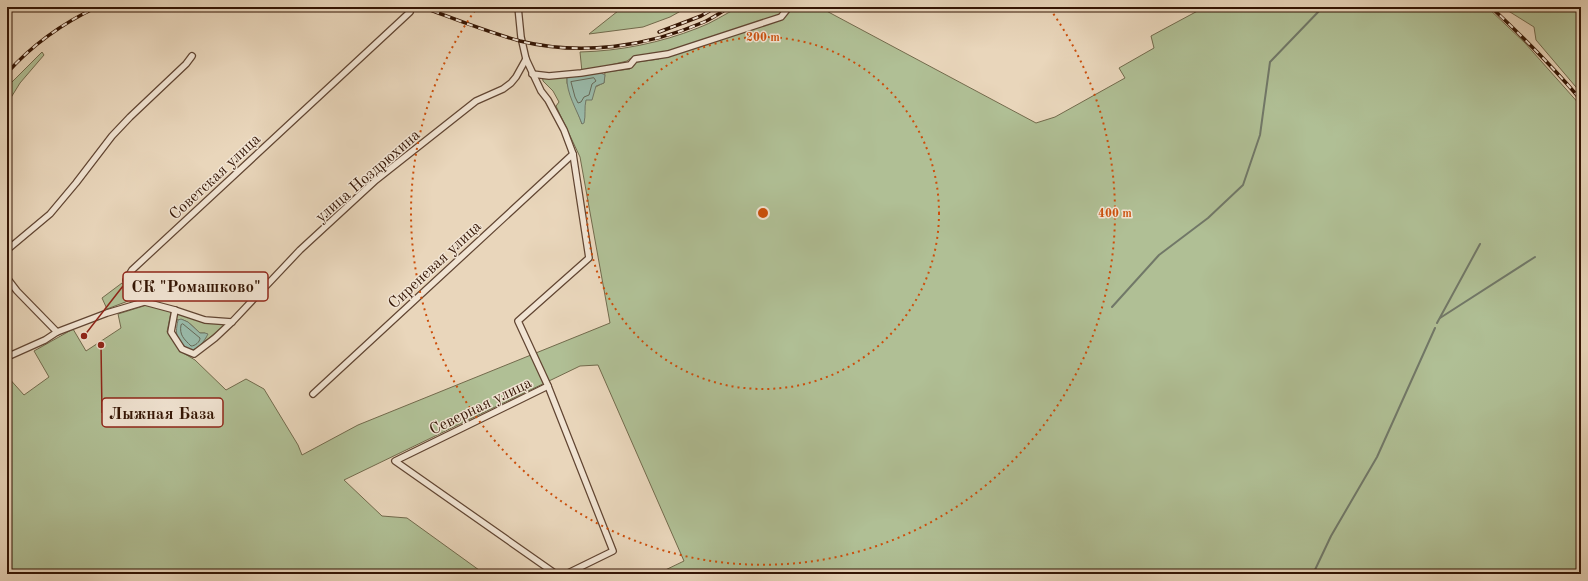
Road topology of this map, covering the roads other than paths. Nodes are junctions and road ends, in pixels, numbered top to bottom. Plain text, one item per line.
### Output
1 (518, 7) edge
2 (789, 7) edge
3 (410, 12) dead end
4 (192, 56) dead end
5 (526, 59) junction
6 (532, 74) junction
7 (574, 154) junction
8 (7, 250) edge
9 (7, 278) edge
10 (144, 302) junction
11 (175, 310) junction
12 (232, 322) junction
13 (57, 332) junction
14 (7, 357) edge
15 (548, 386) junction
16 (313, 394) dead end
17 (556, 574) edge
18 (566, 574) edge

1 - 5 street
2 - 6 street
3 - 10 street, Советская улица
4 - 8 street
5 - 6 street
5 - 12 street, улица Ноздрюхина
6 - 7 street
7 - 15 street
7 - 16 street, Сиреневая улица
9 - 13 street
10 - 11 street, Советская улица
10 - 13 street
11 - 12 street, Советская улица
11 - 12 street, улица Ноздрюхина
13 - 14 street
15 - 17 street, Северная улица
15 - 18 street, Северная улица

